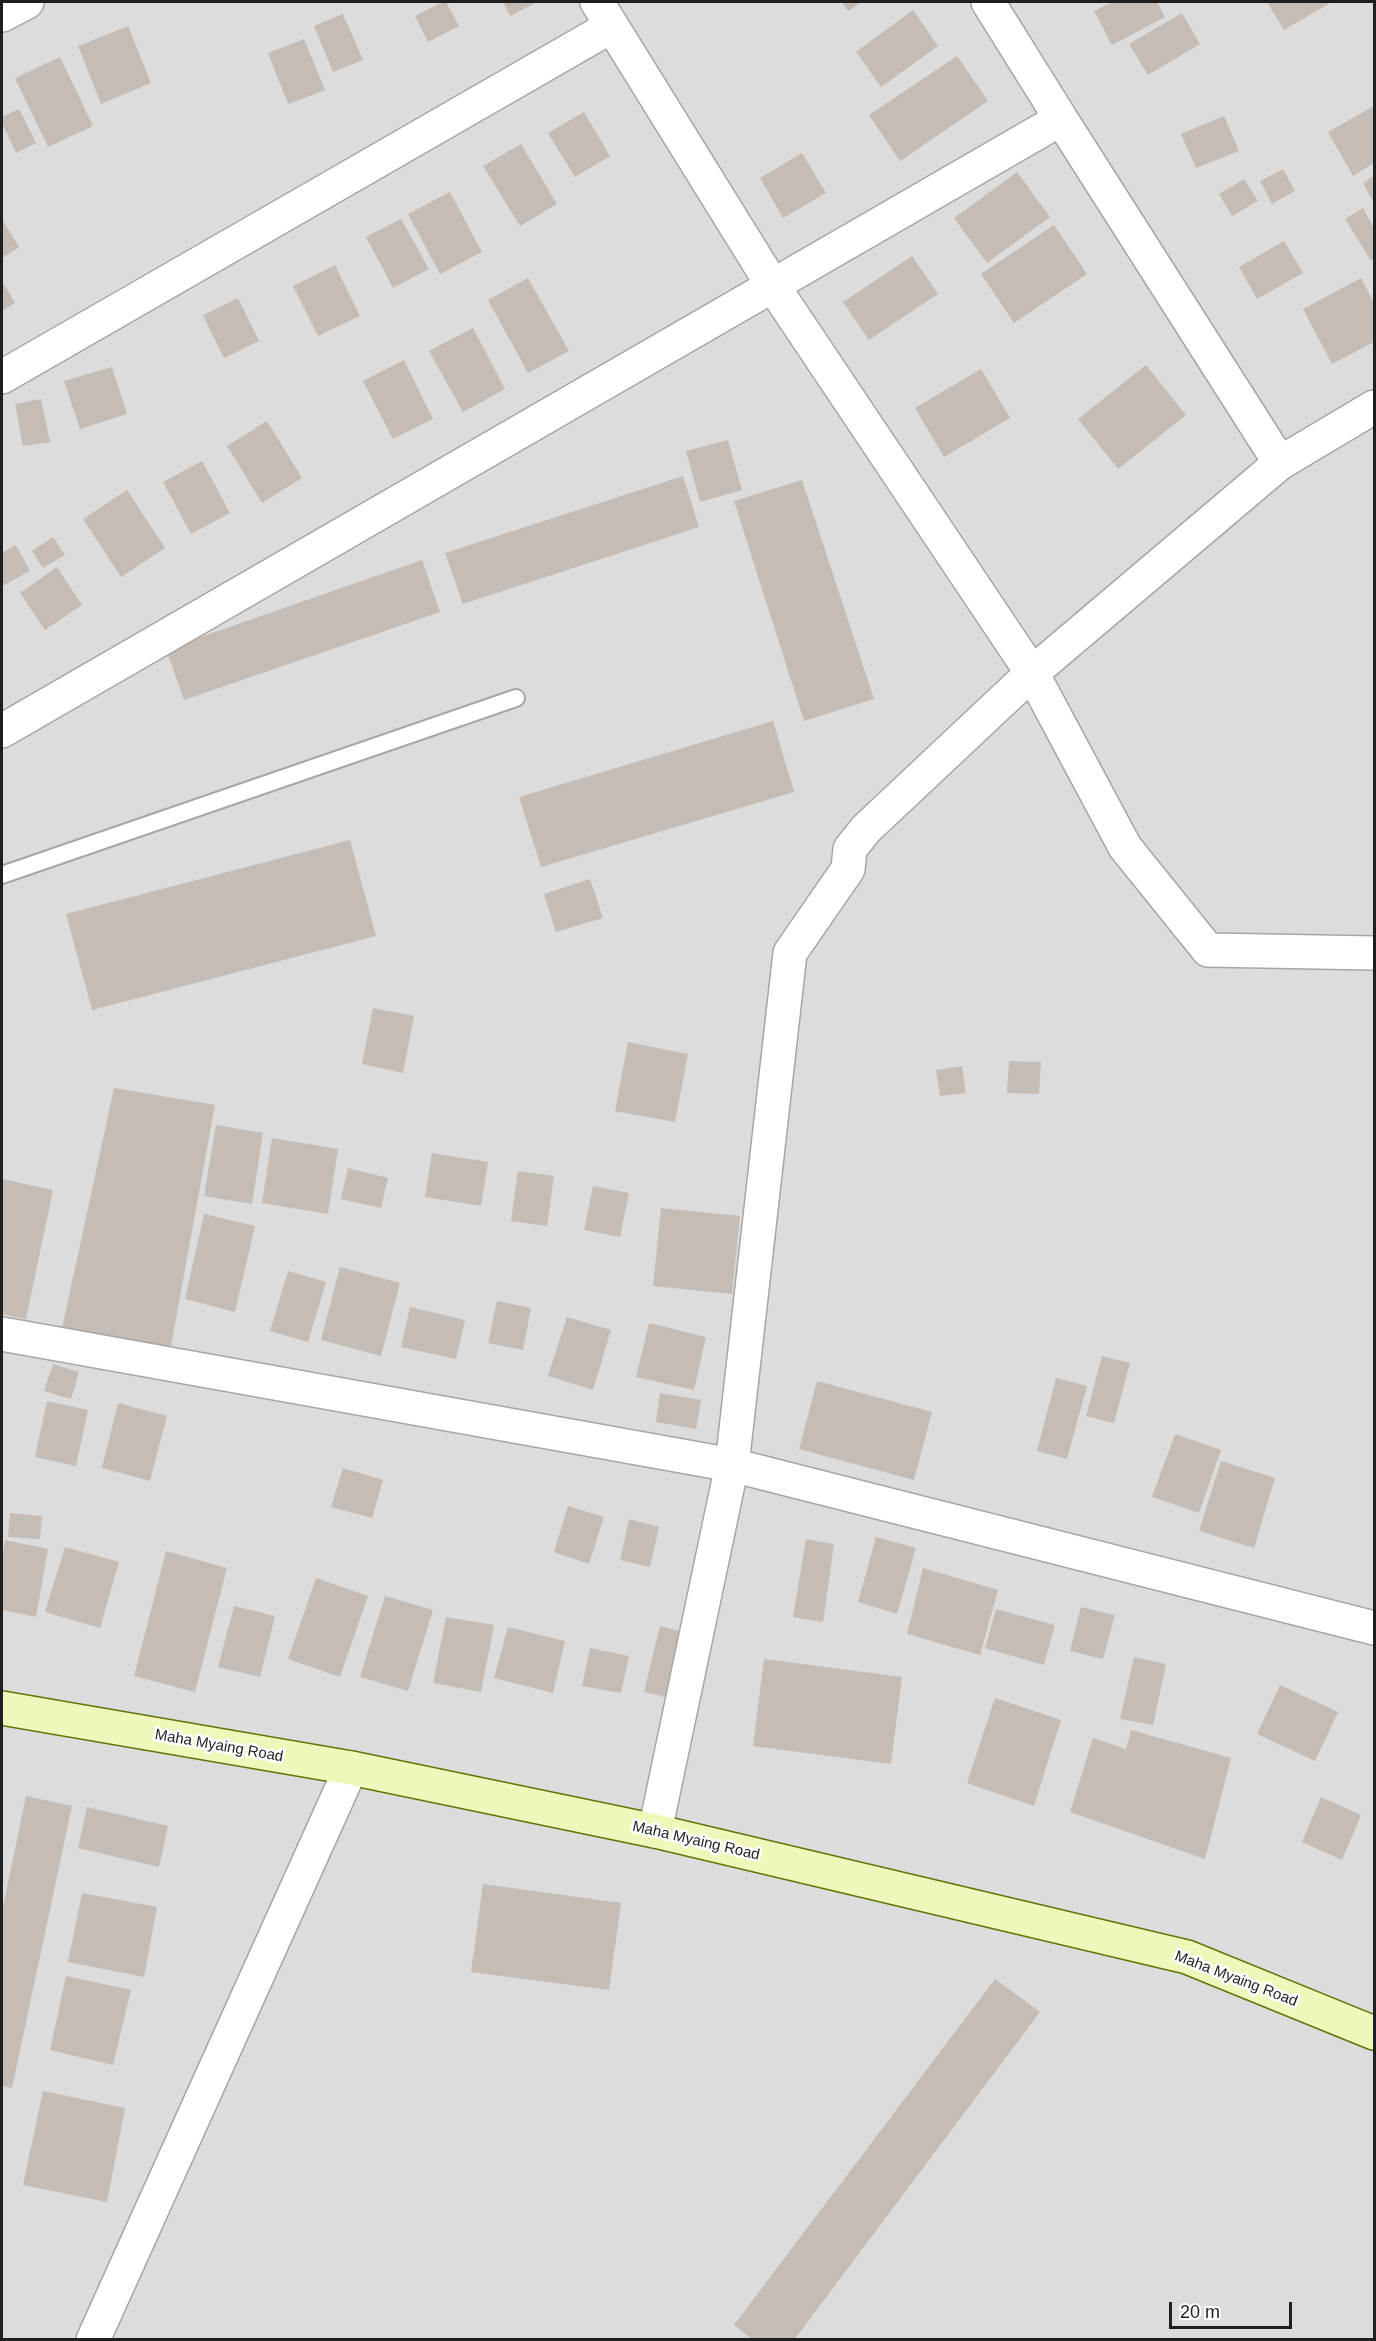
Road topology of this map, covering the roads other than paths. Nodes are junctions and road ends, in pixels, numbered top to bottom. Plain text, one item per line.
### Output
1 (27, 2) edge
2 (988, 2) edge
3 (604, 14) edge
4 (2, 15) edge
5 (1061, 119) junction
6 (773, 286) junction
7 (2, 377) edge
8 (1374, 407) edge
9 (1280, 463) junction
10 (1032, 673) junction
11 (516, 698) dead end
12 (2, 731) edge
13 (2, 875) edge
14 (1374, 953) edge
15 (2, 1334) edge
16 (732, 1465) junction
17 (1374, 1628) edge
18 (2, 1708) edge
19 (351, 1768) junction
20 (655, 1831) junction
21 (1374, 2033) edge
22 (93, 2340) edge

1 - 4 street
2 - 5 street
3 - 6 street
3 - 7 street
5 - 6 street
5 - 9 street
6 - 10 street
6 - 12 street
8 - 9 street
9 - 10 street
10 - 14 street
10 - 16 street
11 - 13 lane
15 - 16 street
16 - 17 street
16 - 20 street
18 - 19 street, Maha Myaing Road
19 - 20 street, Maha Myaing Road
19 - 22 street
20 - 21 street, Maha Myaing Road

